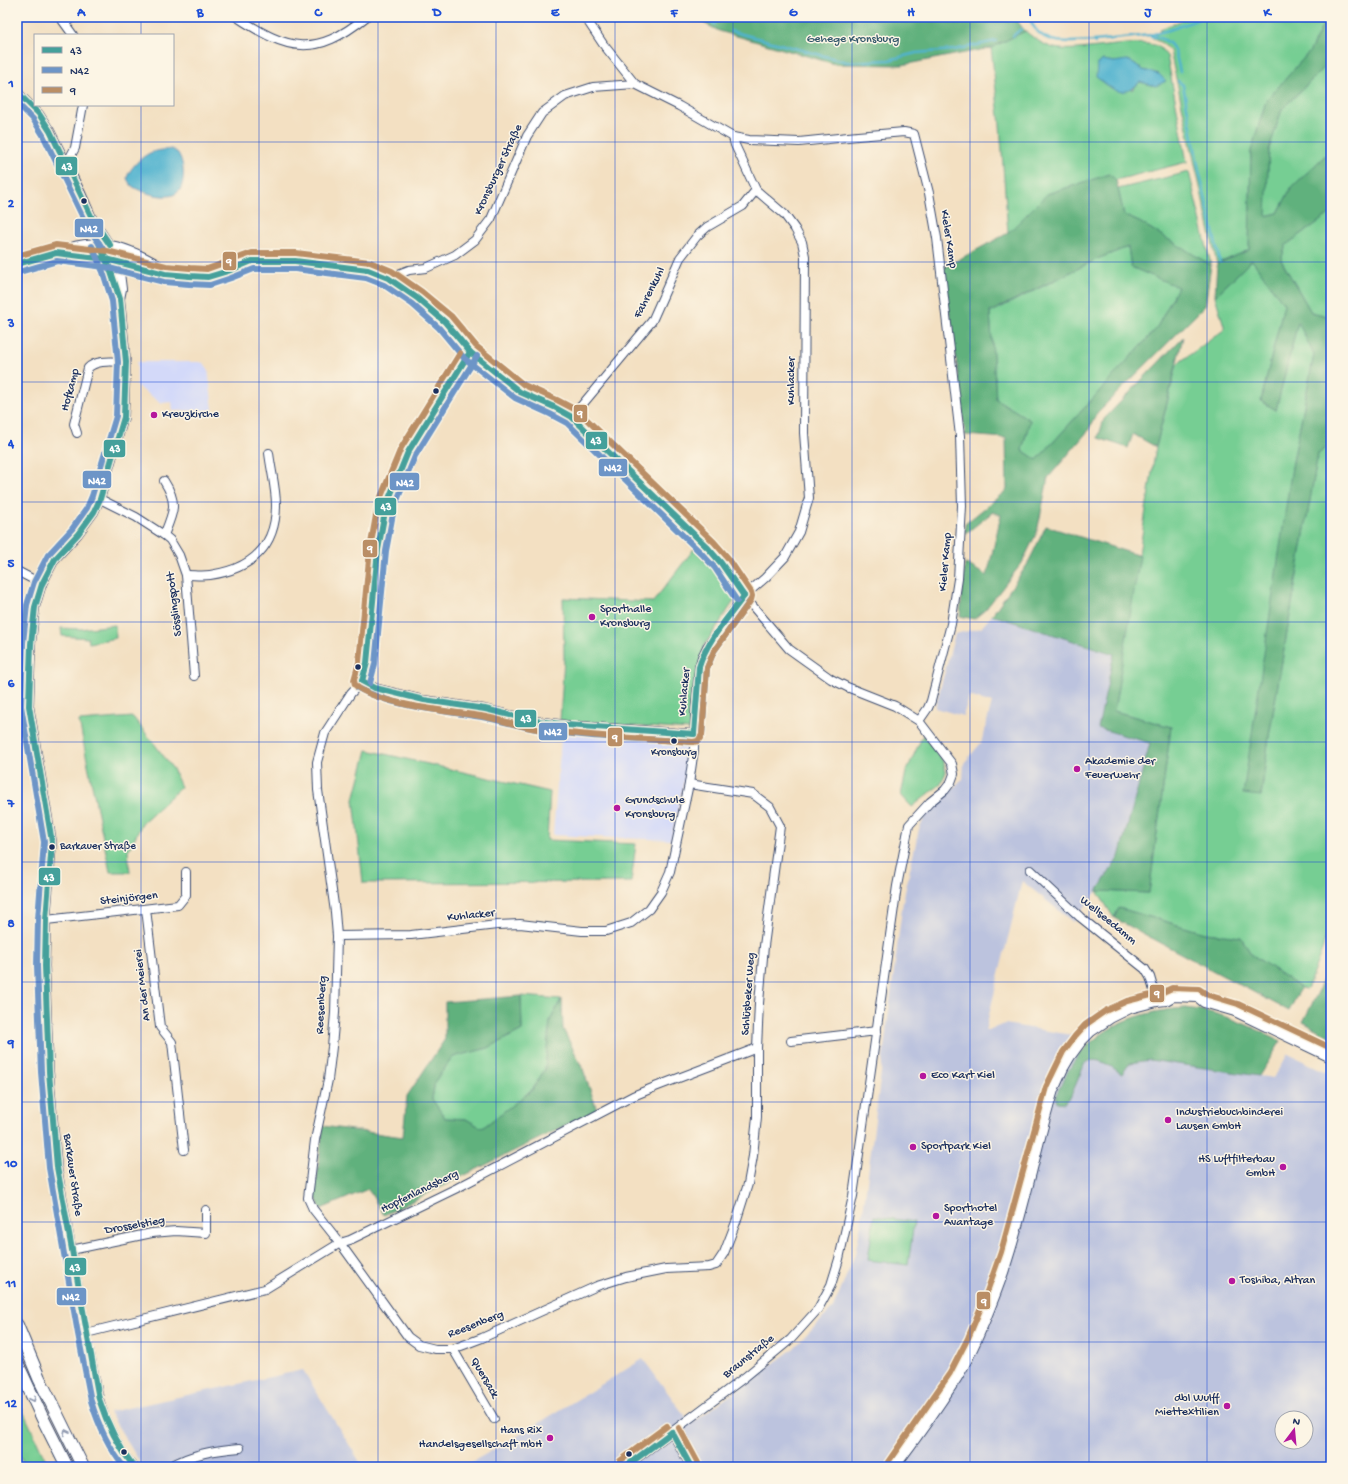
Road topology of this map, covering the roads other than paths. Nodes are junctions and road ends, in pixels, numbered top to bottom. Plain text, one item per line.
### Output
1 (60, 17) edge
2 (73, 17) edge
3 (237, 17) edge
4 (366, 17) edge
5 (585, 17) edge
6 (66, 24) junction
7 (72, 34) edge
8 (635, 84) junction
9 (17, 92) edge
10 (83, 106) edge
11 (733, 137) junction
12 (67, 163) junction
13 (756, 190) junction
14 (93, 220) junction
15 (98, 244) junction
16 (110, 245) junction
17 (56, 253) junction
18 (106, 258) junction
19 (118, 261) junction
20 (17, 264) edge
21 (178, 275) junction
22 (388, 278) junction
23 (120, 299) junction
24 (470, 352) junction
25 (126, 362) junction
26 (572, 417) junction
27 (77, 433) dead end
28 (269, 453) dead end
29 (164, 480) dead end
30 (100, 499) junction
31 (164, 534) junction
32 (17, 571) edge
33 (186, 575) junction
34 (42, 584) junction
35 (744, 596) junction
36 (194, 676) dead end
37 (362, 681) junction
38 (920, 720) junction
39 (694, 734) junction
40 (689, 784) junction
41 (1030, 870) dead end
42 (186, 872) dead end
43 (146, 909) junction
44 (46, 920) junction
45 (337, 936) junction
46 (1161, 1000) junction
47 (877, 1031) junction
48 (791, 1041) dead end
49 (757, 1048) junction
50 (1331, 1057) edge
51 (184, 1150) dead end
52 (206, 1210) dead end
53 (340, 1243) junction
54 (71, 1250) junction
55 (716, 1265) joint
56 (17, 1325) edge
57 (86, 1333) junction
58 (453, 1349) junction
59 (17, 1363) edge
60 (494, 1419) dead end
61 (672, 1432) junction
62 (240, 1448) dead end
63 (67, 1467) edge
64 (84, 1467) edge
65 (134, 1467) edge
66 (169, 1467) edge
67 (625, 1467) edge
68 (691, 1467) edge
69 (894, 1467) edge

1 - 6 street
2 - 6 street
3 - 4 street
5 - 8 street, Kieler Kamp
6 - 7 street
8 - 11 street, Kieler Kamp
8 - 22 street, Kronsburger Straße
9 - 12 street, Barkauer Straße
10 - 12 street
11 - 13 street, Kuhlacker
11 - 38 street, Kieler Kamp
12 - 14 street, Barkauer Straße
13 - 26 street, Fahrenkuhl
13 - 35 street, Kuhlacker
14 - 15 street, Barkauer Straße
14 - 16 street, Barkauer Straße
15 - 16 street
15 - 17 street
15 - 18 street, Barkauer Straße
16 - 19 street, Barkauer Straße
16 - 21 street
17 - 18 street
17 - 20 street
18 - 19 street
18 - 23 street, Barkauer Straße
19 - 21 street
19 - 23 street, Barkauer Straße
21 - 22 street
22 - 24 street
23 - 25 street, Barkauer Straße
24 - 26 street
24 - 37 street, Reesenberg
25 - 27 street, Hofkamp
25 - 30 street, Barkauer Straße
26 - 35 street
28 - 33 street
29 - 31 street
30 - 31 street, Sösslingspott
30 - 34 street, Barkauer Straße
31 - 33 street, Sösslingspott
32 - 34 street
33 - 36 street, Sösslingspott
34 - 44 street, Barkauer Straße
35 - 38 street
35 - 39 street, Kuhlacker
37 - 39 street
37 - 45 street, Reesenberg
38 - 47 street, Braunstraße
39 - 40 street, Kuhlacker
40 - 45 street, Kuhlacker
40 - 49 street, Schlüsbeker Weg
41 - 46 street, Wellseedamm
42 - 43 street, Steinjörgen
43 - 44 street, Steinjörgen
43 - 51 street, An der Meierei
44 - 54 street, Barkauer Straße
45 - 53 street, Reesenberg
46 - 50 main road
46 - 69 main road
47 - 48 street
47 - 61 street, Braunstraße
49 - 53 street, Hopfenlandsberg
49 - 55 street, Schlüsbeker Weg
52 - 54 street, Drosselstieg
53 - 57 street, Hopfenlandsberg
53 - 58 street, Reesenberg
54 - 57 street, Barkauer Straße
55 - 58 street, Reesenberg
64 -> 56 highway
57 - 65 street, Barkauer Straße
58 - 60 street, Quersack
59 -> 63 highway
61 - 67 street, Braunstraße
61 - 68 street
62 - 66 street

